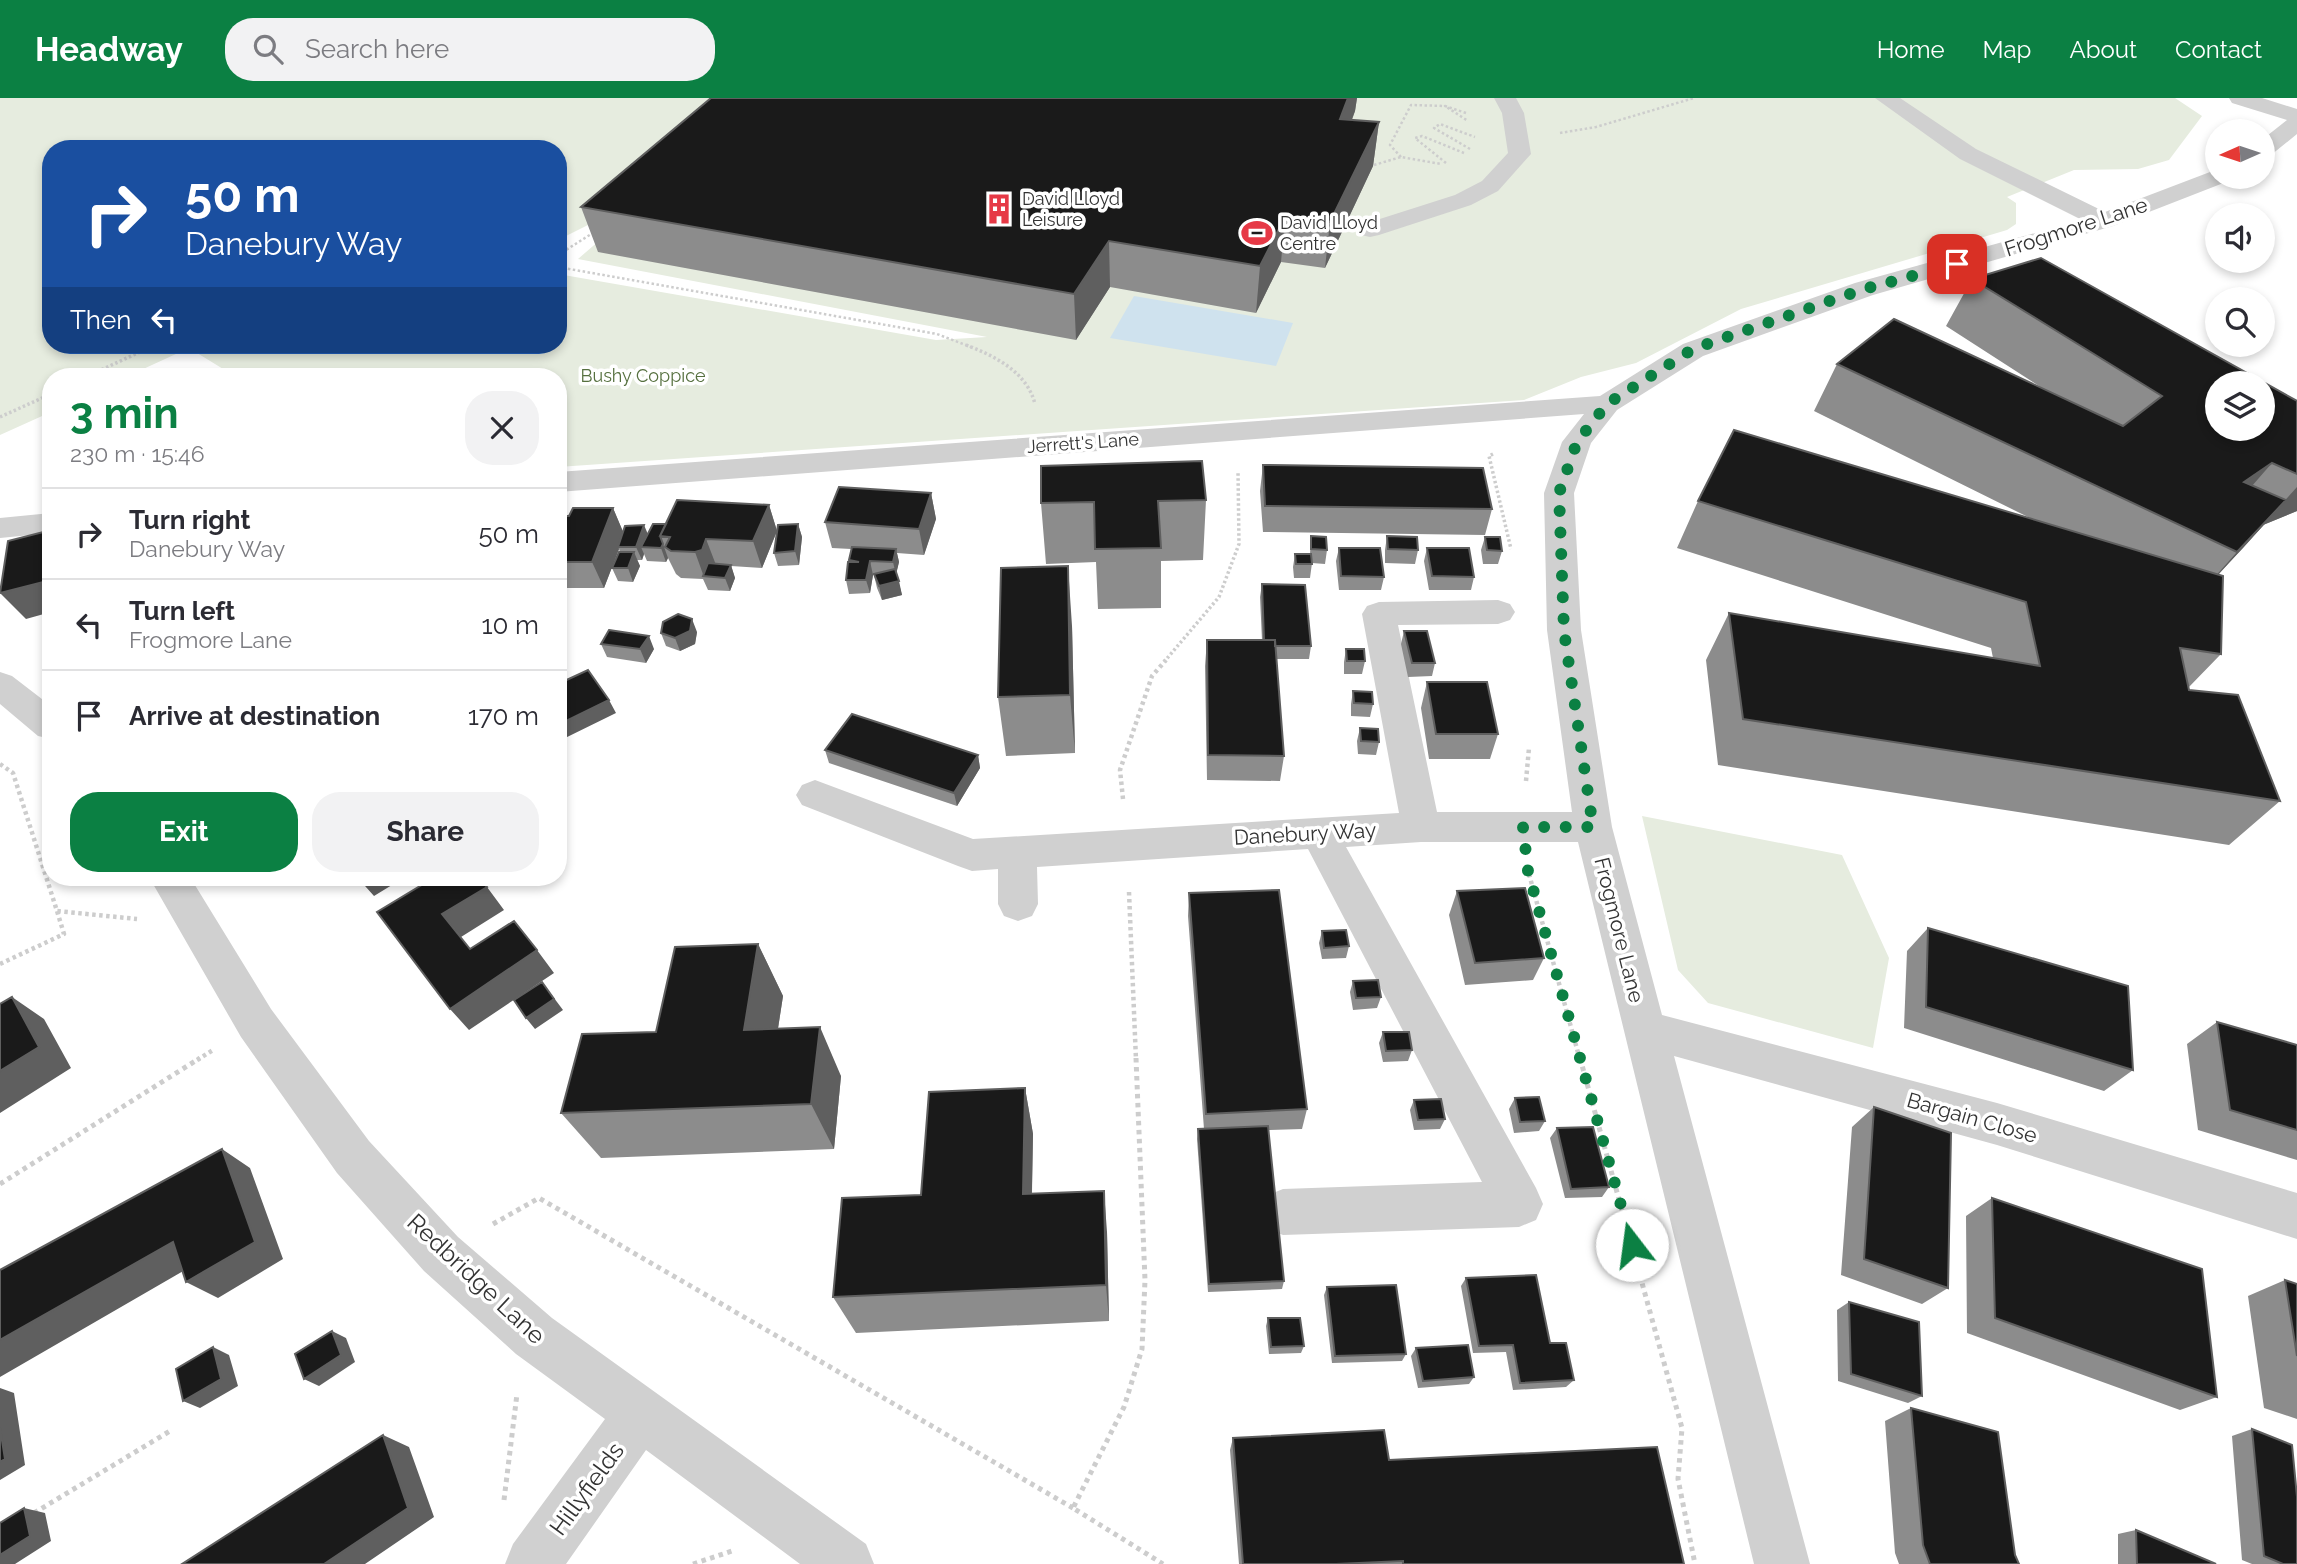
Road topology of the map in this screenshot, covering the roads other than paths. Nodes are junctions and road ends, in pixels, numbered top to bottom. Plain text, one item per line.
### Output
1 (1505, 98) edge
2 (1886, 98) edge
3 (2239, 98) edge
4 (2297, 116) edge
5 (2297, 123) edge
6 (2275, 140) edge
7 (2205, 183) edge
8 (2105, 220) junction
9 (1370, 230) dead end
10 (2003, 251) junction
11 (2034, 270) edge
12 (1607, 404) junction
13 (567, 481) edge
14 (42, 524) edge
15 (0, 527) edge
16 (1498, 612) dead end
17 (0, 685) edge
18 (42, 719) edge
19 (815, 795) dead end
20 (1421, 827) junction
21 (1593, 827) junction
22 (1319, 834) junction
23 (1017, 852) junction
24 (177, 891) edge
25 (1018, 904) dead end
26 (1644, 1029) junction
27 (1283, 1213) dead end
28 (2297, 1216) edge
29 (640, 1414) junction
30 (533, 1564) edge
31 (846, 1564) edge
32 (1783, 1564) edge

1 - 9 street
2 - 8 street
3 - 4 street
5 - 6 street
7 - 8 street, Frogmore Lane
8 - 10 street, Frogmore Lane
10 - 11 street
10 - 12 street, Frogmore Lane
12 - 13 street, Jerrett's Lane
12 - 21 street, Frogmore Lane
14 - 15 street
16 - 20 street
17 - 18 street
19 - 23 street, Danebury Way
20 - 21 street, Danebury Way
20 - 22 street, Danebury Way
21 - 26 street, Frogmore Lane
22 - 23 street, Danebury Way
22 - 27 street
23 - 25 street
24 - 29 street, Redbridge Lane
26 - 28 street, Bargain Close
26 - 32 street, Frogmore Lane
29 - 30 street, Hillyfields
29 - 31 street, Redbridge Lane

